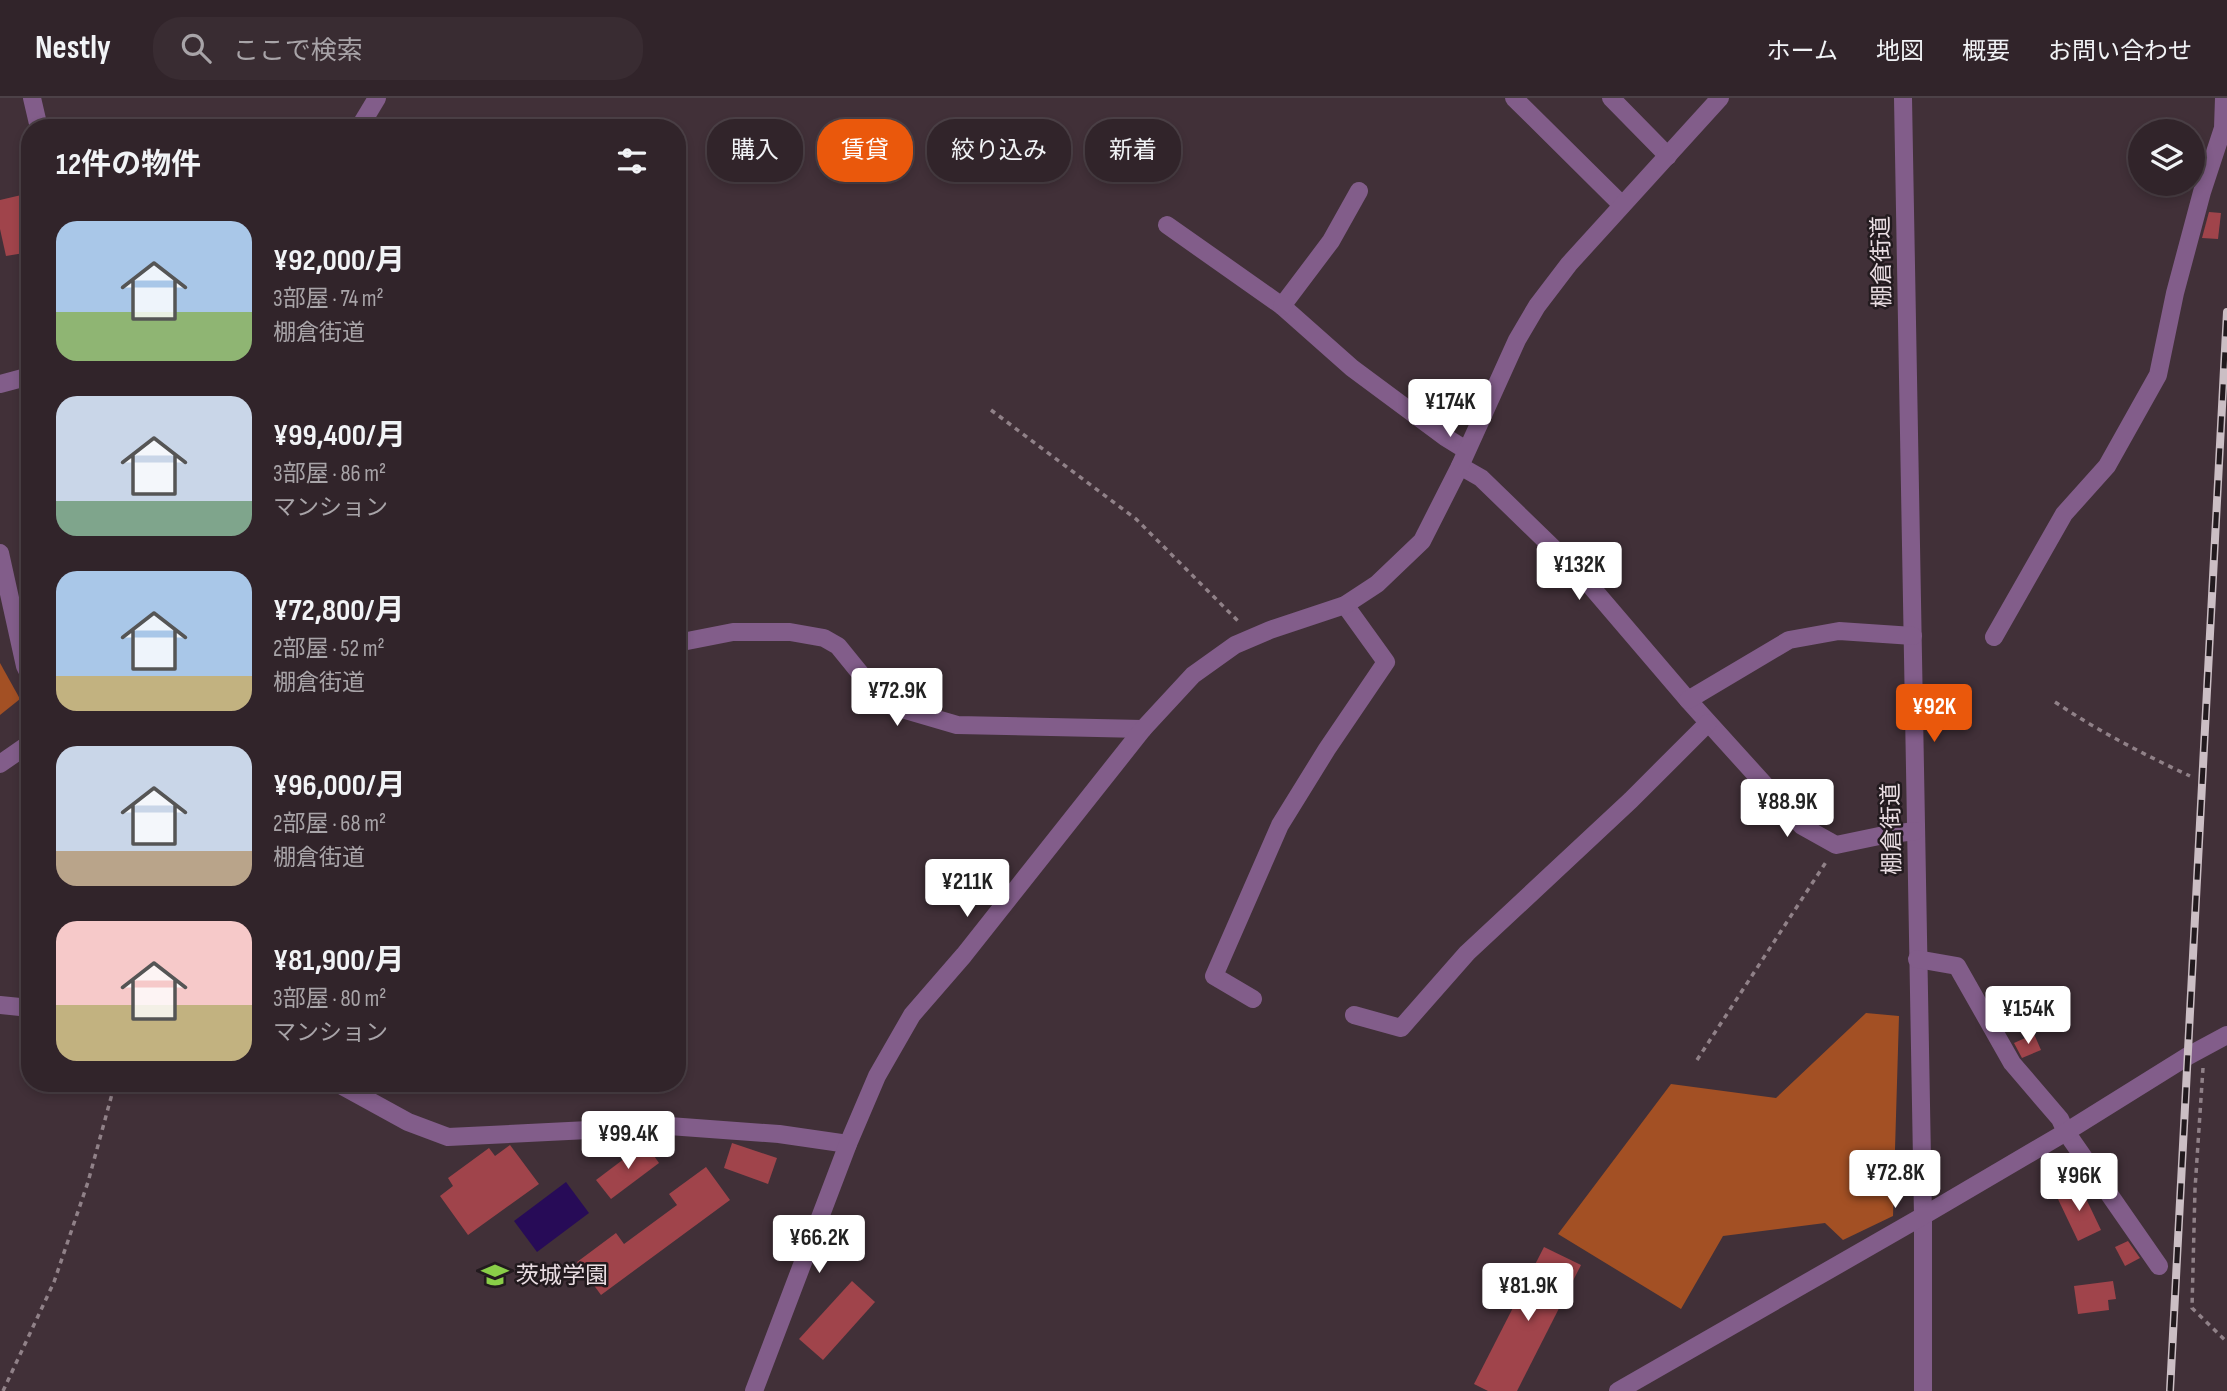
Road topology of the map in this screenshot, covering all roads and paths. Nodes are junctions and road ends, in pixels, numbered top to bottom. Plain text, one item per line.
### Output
1 (32, 98) edge
2 (377, 98) edge
3 (1514, 98) edge
4 (1611, 98) edge
5 (1720, 98) edge
6 (1903, 98) edge
7 (2224, 98) edge
8 (37, 119) edge
9 (364, 119) edge
10 (1668, 156) junction
11 (1359, 191) dead end
12 (1622, 205) junction
13 (1167, 225) dead end
14 (1282, 306) junction
15 (21, 378) edge
16 (0, 384) edge
17 (990, 410) dead end
18 (1463, 458) junction
19 (0, 553) edge
20 (1345, 605) junction
21 (1913, 636) junction
22 (1254, 637) junction
23 (1994, 637) dead end
24 (686, 641) edge
25 (21, 648) edge
26 (1688, 700) junction
27 (2055, 702) dead end
28 (1709, 723) junction
29 (1143, 729) junction
30 (21, 749) edge
31 (0, 764) edge
32 (2190, 776) dead end
33 (1915, 831) junction
34 (1836, 845) junction
35 (1917, 959) junction
36 (1253, 999) dead end
37 (0, 1004) edge
38 (21, 1007) edge
39 (1354, 1015) dead end
40 (2227, 1035) edge
41 (2204, 1049) junction
42 (1697, 1059) dead end
43 (113, 1092) edge
44 (353, 1092) edge
45 (2066, 1132) junction
46 (848, 1144) junction
47 (1923, 1216) junction
48 (2159, 1266) dead end
49 (2227, 1342) edge
50 (2, 1391) edge
51 (754, 1391) edge
52 (1618, 1391) edge
53 (1923, 1391) edge

1 - 8 street
2 - 9 street
3 - 12 street
4 - 10 street
5 - 10 street
6 - 21 street, 棚倉街道
7 - 23 street
10 - 12 street
11 - 14 street
12 - 18 street
13 - 14 street
14 - 18 street
15 - 16 street
17 - 22 path
18 - 20 street
18 - 26 street
19 - 25 street
20 - 22 street
20 - 36 street
21 - 26 street
21 - 33 street, 棚倉街道
22 - 29 street
24 - 29 street
26 - 28 street
27 - 32 path
28 - 34 street
28 - 39 street
29 - 46 street
30 - 31 street
33 - 34 street
33 - 35 street, 棚倉街道
34 - 42 path
35 - 45 street
35 - 47 street, 棚倉街道
37 - 38 street
40 - 41 street
41 - 45 street
41 - 49 path
43 - 50 path
44 - 46 street
45 - 47 street
45 - 48 street
46 - 51 street
47 - 52 street
47 - 53 street, 棚倉街道

